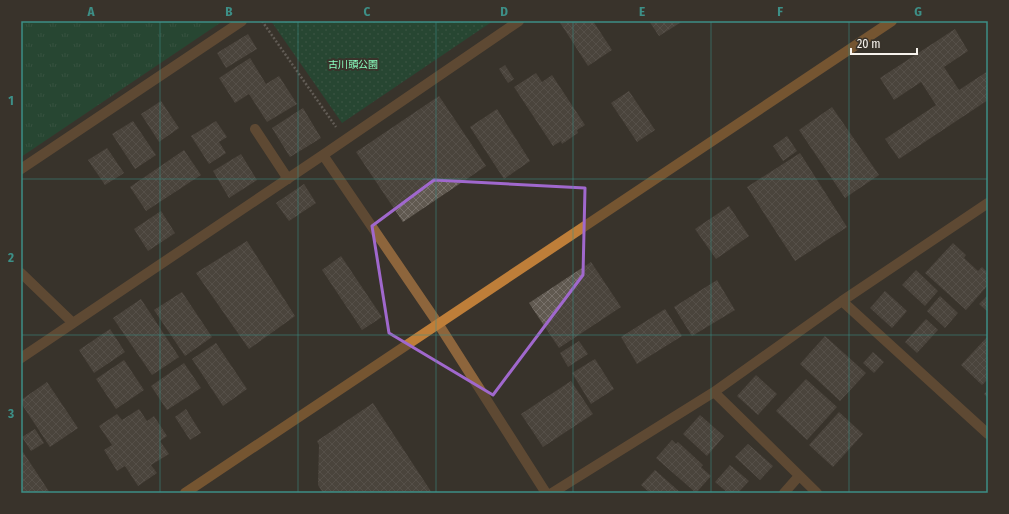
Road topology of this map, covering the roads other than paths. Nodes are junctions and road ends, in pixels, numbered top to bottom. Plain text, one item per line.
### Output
1 (242, 21) edge
2 (519, 21) edge
3 (892, 21) edge
4 (255, 129) dead end
5 (323, 155) junction
6 (21, 169) edge
7 (288, 179) junction
8 (986, 209) edge
9 (21, 273) edge
10 (842, 301) junction
11 (72, 323) junction
12 (439, 325) junction
13 (21, 358) edge
14 (714, 392) junction
15 (988, 434) edge
16 (800, 476) junction
17 (185, 493) edge
18 (546, 493) edge
19 (552, 493) edge
20 (784, 493) edge
21 (818, 493) edge

1 - 6 street
2 - 5 street
3 - 12 street
4 - 7 street
5 - 7 street
5 - 12 street
7 - 11 street
8 - 10 street
9 - 11 street
10 - 14 street
10 - 15 street
11 - 13 street
12 - 17 street
12 - 18 street
14 - 16 street
14 - 19 street
16 - 20 street
16 - 21 street

